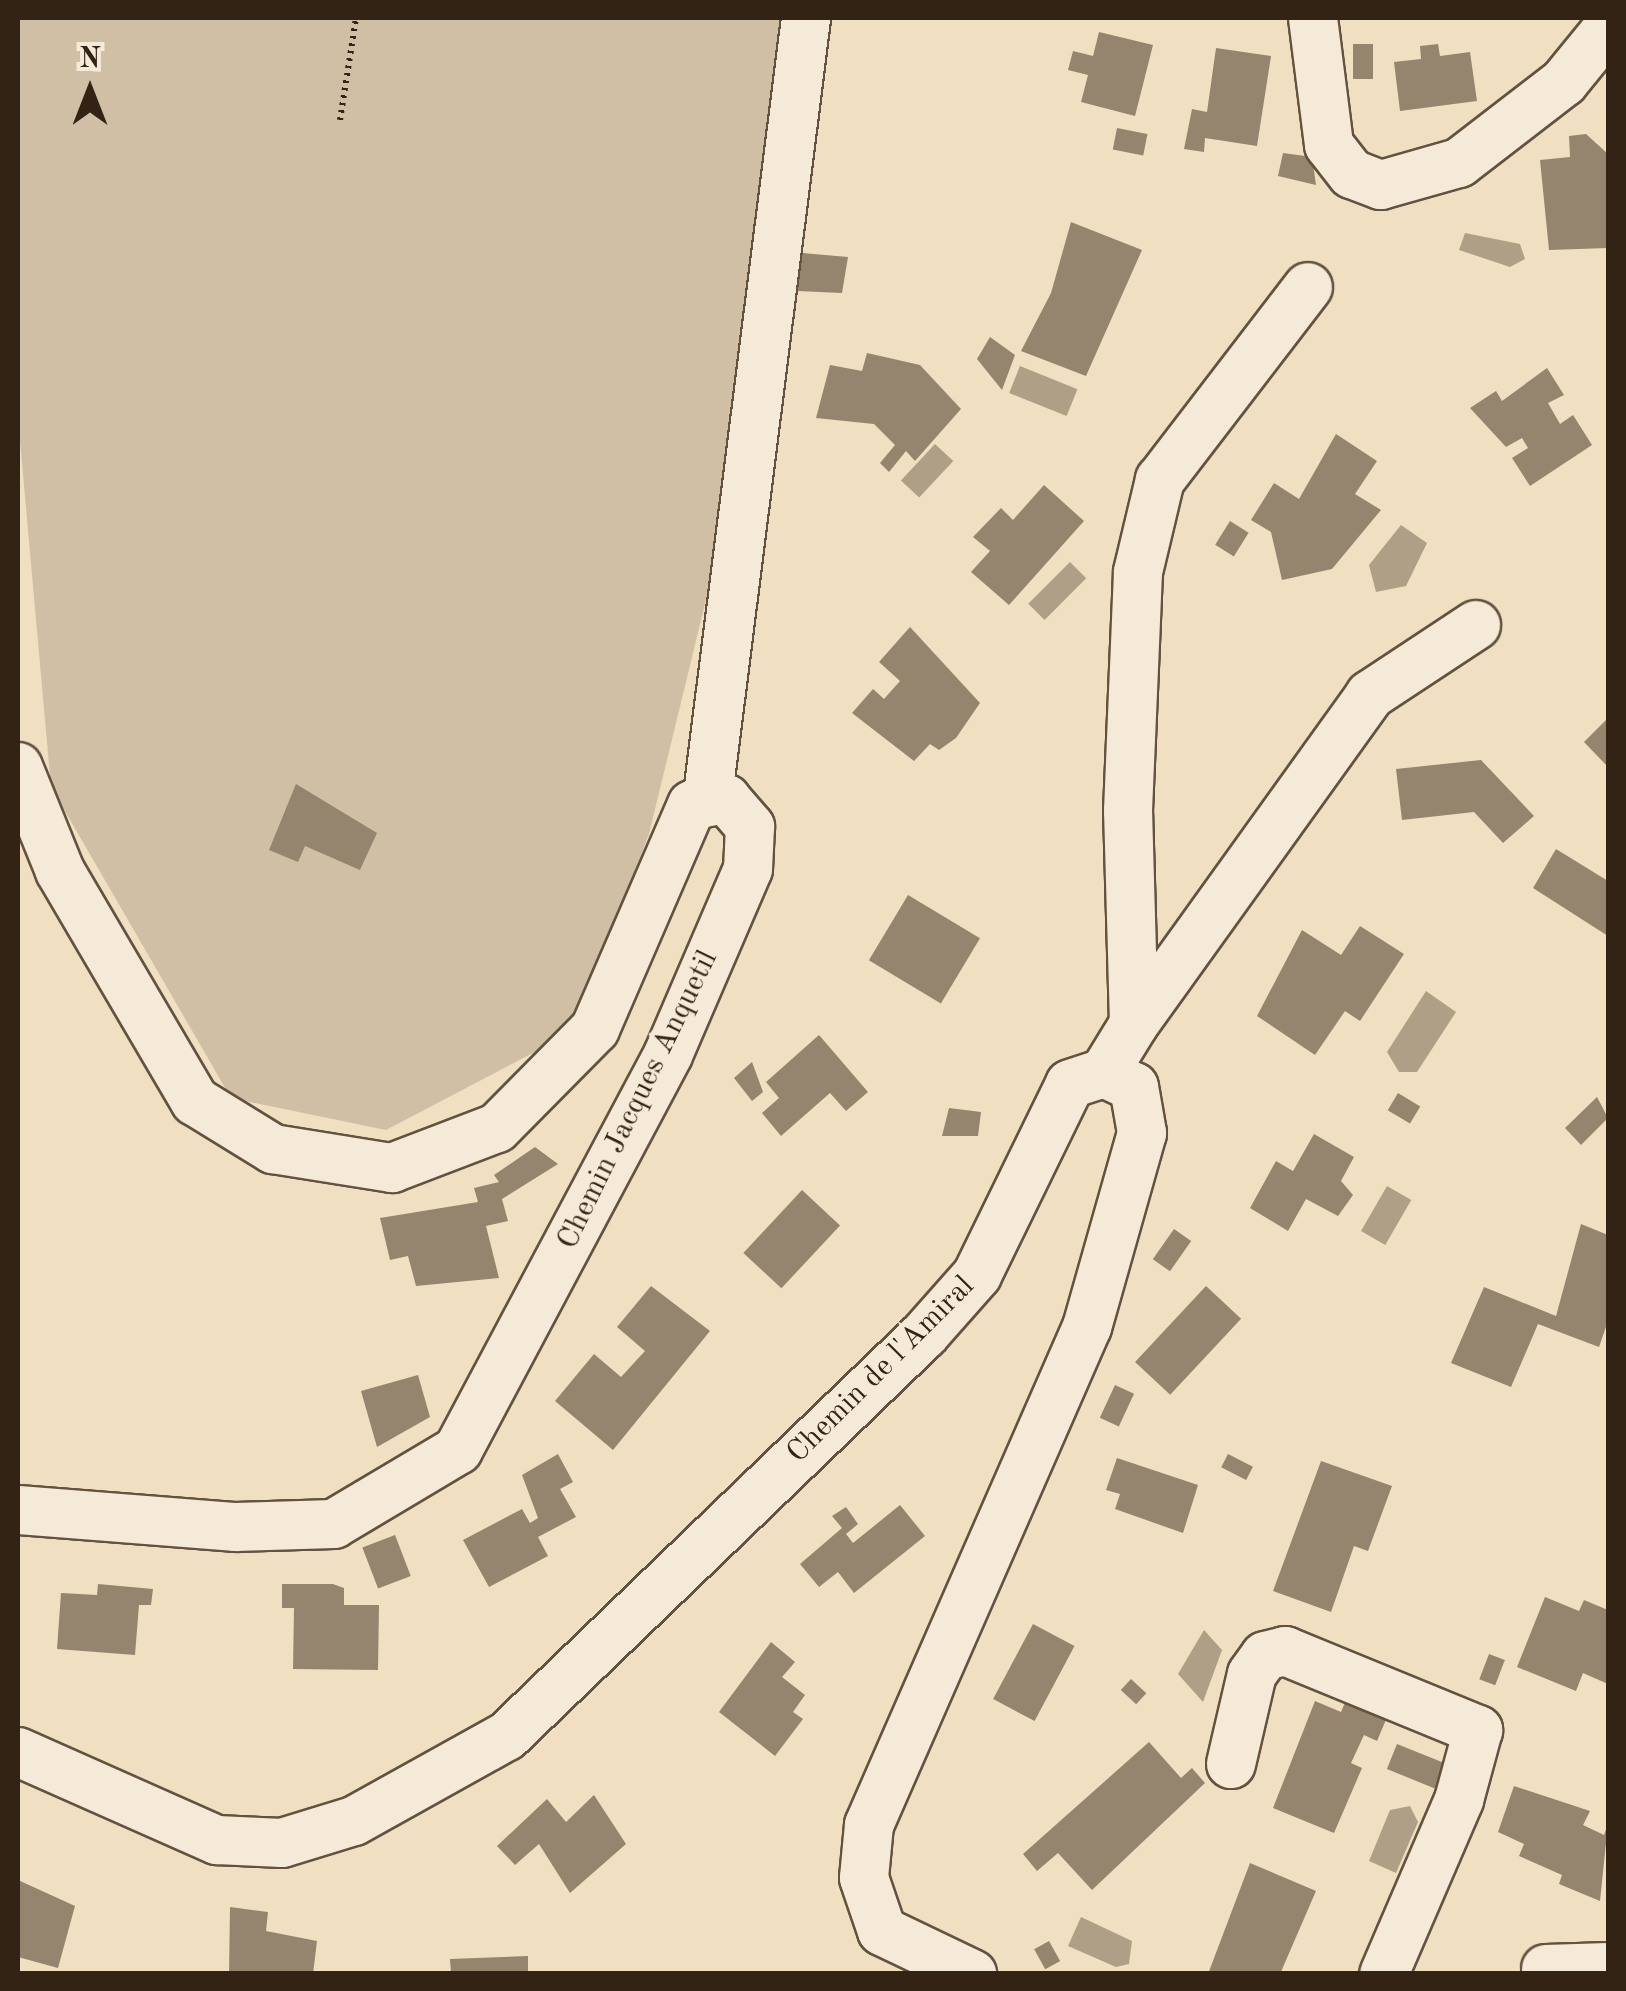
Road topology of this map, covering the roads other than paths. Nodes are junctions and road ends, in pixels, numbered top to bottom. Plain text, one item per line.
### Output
1 (806, 18) edge
2 (1313, 18) edge
3 (1608, 28) edge
4 (1308, 287) dead end
5 (1476, 624) dead end
6 (18, 767) edge
7 (707, 802) junction
8 (1134, 1024) junction
9 (1104, 1072) junction
10 (18, 1510) edge
11 (18, 1752) edge
12 (1231, 1764) dead end
13 (1608, 1967) edge
14 (1546, 1970) dead end
15 (972, 1974) edge
16 (1384, 1974) edge

1 - 7 street
2 - 3 street
4 - 8 street
5 - 8 street
6 - 7 street
7 - 10 street, Chemin Jacques Anquetil
8 - 9 street
9 - 11 street, Chemin de l'Amiral
9 - 15 street
12 - 16 street
13 - 14 street

